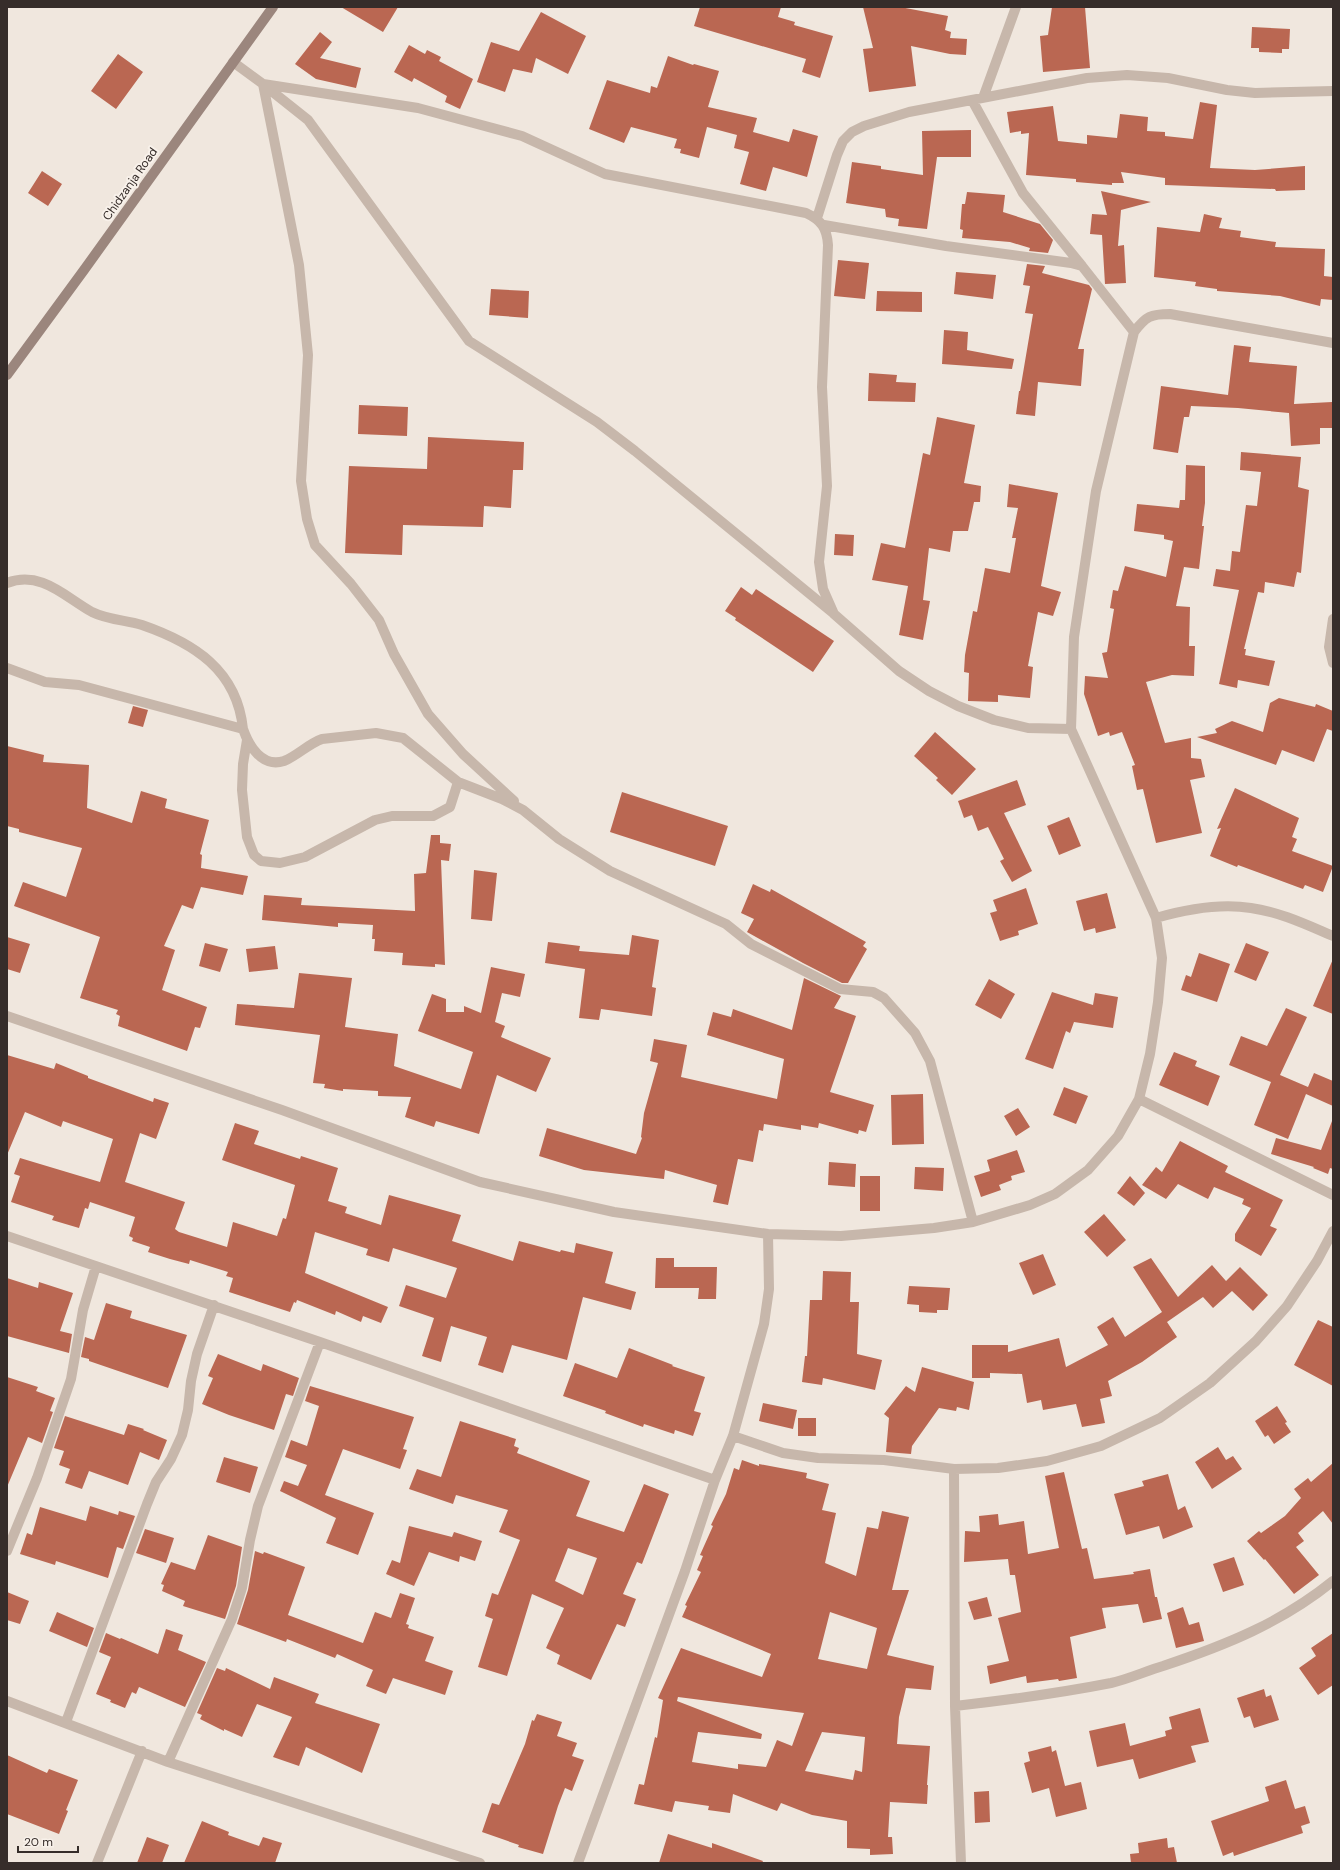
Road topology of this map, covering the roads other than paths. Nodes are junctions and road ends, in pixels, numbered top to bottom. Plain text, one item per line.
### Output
1 (273, 7) edge
2 (1016, 7) edge
3 (233, 62) junction
4 (263, 84) junction
5 (1333, 91) edge
6 (983, 98) junction
7 (972, 100) junction
8 (821, 222) junction
9 (1082, 266) junction
10 (1134, 332) junction
11 (1333, 343) edge
12 (7, 375) edge
13 (7, 583) edge
14 (834, 614) junction
15 (1333, 619) edge
16 (1333, 663) edge
17 (7, 668) edge
18 (243, 729) junction
19 (1071, 729) junction
20 (247, 740) junction
21 (458, 782) junction
22 (523, 810) junction
23 (1156, 918) junction
24 (1333, 936) edge
25 (7, 1016) edge
26 (1139, 1099) junction
27 (1333, 1195) edge
28 (973, 1222) junction
29 (1333, 1231) edge
30 (768, 1234) junction
31 (7, 1236) edge
32 (96, 1266) junction
33 (214, 1306) junction
34 (320, 1342) junction
35 (733, 1436) junction
36 (954, 1469) junction
37 (715, 1480) junction
38 (7, 1551) edge
39 (1333, 1581) edge
40 (7, 1701) edge
41 (956, 1706) junction
42 (66, 1722) junction
43 (142, 1752) junction
44 (168, 1762) junction
45 (97, 1863) edge
46 (480, 1863) edge
47 (578, 1863) edge
48 (961, 1863) edge

1 - 3 street, Chidzanja Road
2 - 6 street
3 - 4 street
3 - 12 street, Chidzanja Road
4 - 8 street
4 - 14 street
4 - 22 street
5 - 6 street
6 - 7 street
7 - 8 street
7 - 9 street
8 - 9 street
8 - 14 street
9 - 10 street
10 - 11 street
10 - 19 street
13 - 18 street
14 - 19 street
15 - 16 street
17 - 18 street
18 - 20 street
19 - 23 street
20 - 21 street
20 - 21 street
21 - 22 street
22 - 28 street
23 - 24 street
23 - 26 street
25 - 30 street
26 - 27 street
26 - 28 street
28 - 30 street
29 - 36 street
30 - 35 street
31 - 32 street
32 - 33 street
32 - 38 street
33 - 34 street
33 - 42 street
34 - 37 street
34 - 44 street
35 - 36 street
35 - 37 street
36 - 41 street
37 - 47 street
39 - 41 street
40 - 42 street
41 - 48 street
42 - 43 street
43 - 44 street
43 - 45 street
44 - 46 street

